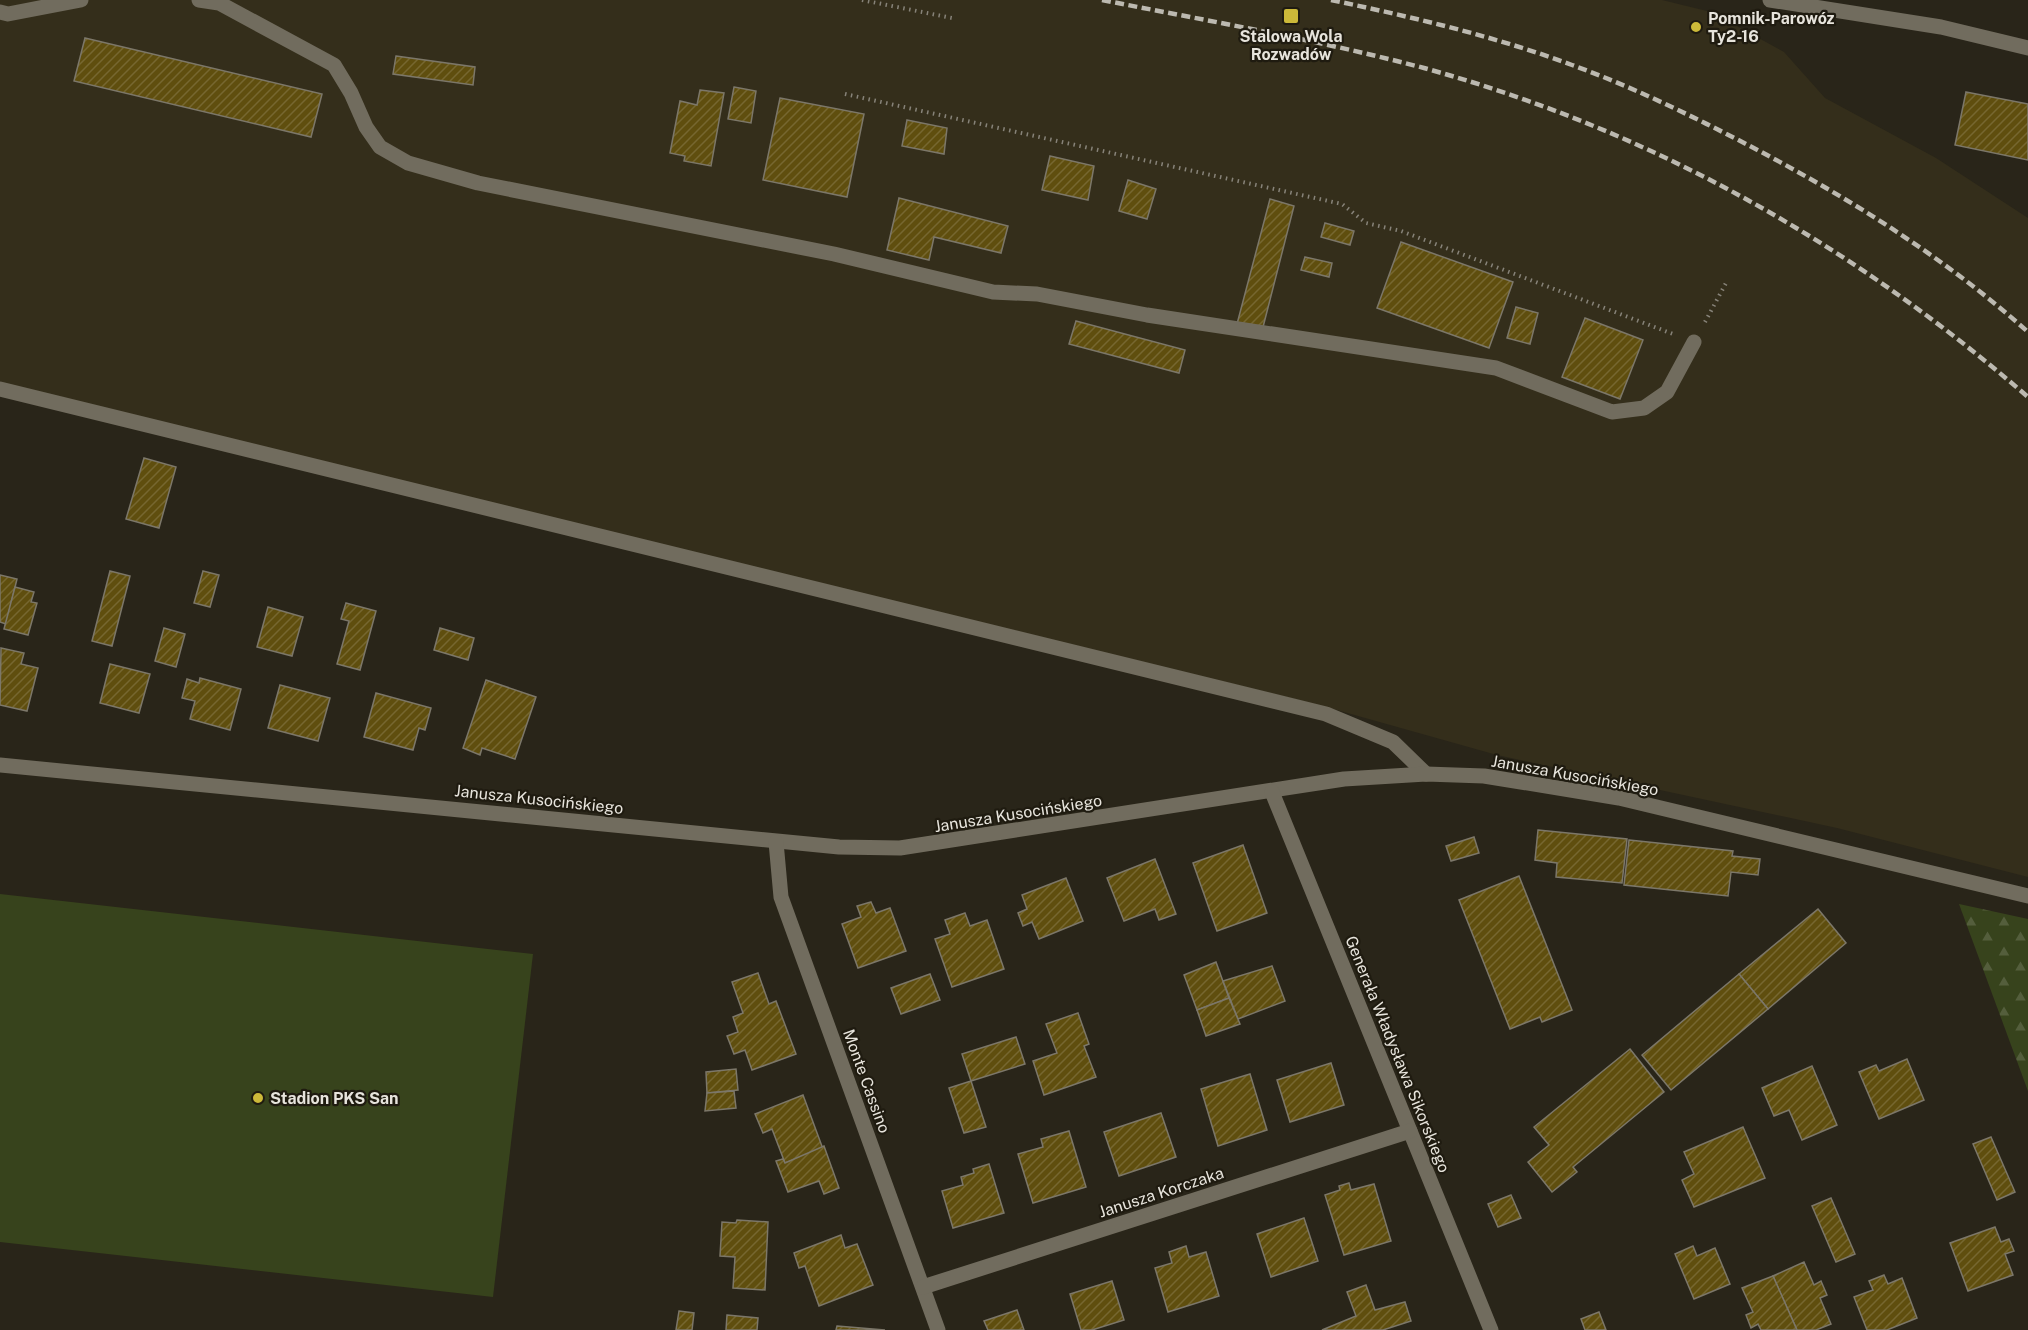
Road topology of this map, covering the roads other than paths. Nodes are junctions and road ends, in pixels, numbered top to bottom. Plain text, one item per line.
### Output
1 (81, 0) edge
2 (200, 0) edge
3 (1770, 0) edge
4 (219, 1) edge
5 (0, 12) edge
6 (2028, 48) edge
7 (1694, 342) road end
8 (0, 389) edge
9 (0, 765) edge
10 (1426, 774) junction
11 (1272, 792) junction
12 (776, 842) junction
13 (2028, 896) edge
14 (1410, 1131) junction
15 (923, 1287) junction
16 (938, 1330) edge
17 (1491, 1330) edge

1 - 5 street
2 - 4 street
3 - 6 street
4 - 7 street
8 - 10 street
9 - 12 street, Janusza Kusocińskiego
10 - 11 street, Janusza Kusocińskiego
10 - 13 street, Janusza Kusocińskiego
11 - 12 street, Janusza Kusocińskiego
11 - 14 street, Generała Władysława Sikorskiego
12 - 15 street, Monte Cassino
14 - 15 street, Janusza Korczaka
14 - 17 street, Generała Władysława Sikorskiego
15 - 16 street, Monte Cassino

